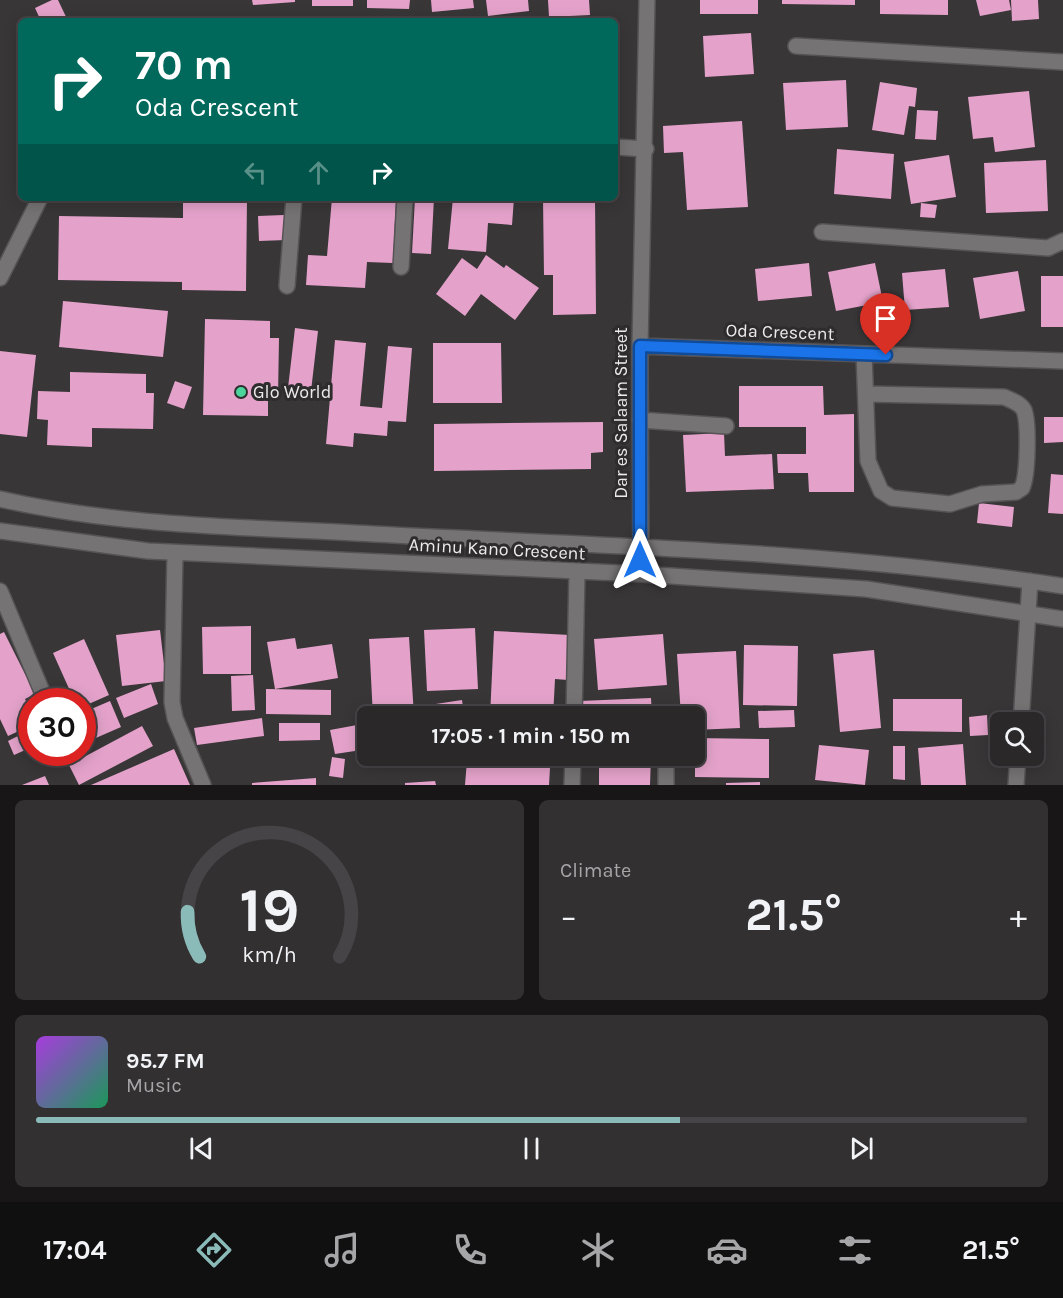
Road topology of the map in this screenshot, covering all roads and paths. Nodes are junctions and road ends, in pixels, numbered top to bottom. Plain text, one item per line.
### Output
1 (647, 0) edge
2 (796, 46) dead end
3 (1063, 62) edge
4 (618, 147) edge
5 (646, 149) junction
6 (38, 201) edge
7 (294, 201) edge
8 (405, 201) edge
9 (822, 232) dead end
10 (1063, 241) edge
11 (401, 267) dead end
12 (0, 278) edge
13 (287, 286) dead end
14 (640, 346) junction
15 (864, 354) junction
16 (1063, 361) edge
17 (866, 394) junction
18 (640, 420) junction
19 (726, 426) dead end
20 (0, 499) edge
21 (0, 531) edge
22 (640, 545) junction
23 (175, 553) junction
24 (577, 572) junction
25 (641, 574) junction
26 (1030, 581) junction
27 (1063, 586) edge
28 (0, 591) edge
29 (1028, 614) junction
30 (1063, 619) edge
31 (41, 688) edge
32 (574, 706) edge
33 (1022, 712) edge
34 (573, 766) edge
35 (666, 766) edge
36 (1017, 766) edge
37 (203, 785) edge
38 (573, 785) edge
39 (666, 785) edge
40 (1016, 785) edge

1 - 5 street, Dar es Salaam Street
2 - 3 street
4 - 5 street
5 - 14 street, Dar es Salaam Street
6 - 12 street
7 - 13 street
8 - 11 street
9 - 10 street
14 - 15 street, Oda Crescent
14 - 18 street, Dar es Salaam Street
15 - 16 street, Oda Crescent
15 - 17 street
17 - 17 street
18 - 19 street
18 - 22 street, Dar es Salaam Street
20 - 22 street, Aminu Kano Crescent
21 - 23 street, Aminu Kano Crescent
22 - 25 street, Dar es Salaam Street
22 - 26 street, Aminu Kano Crescent
23 - 24 street, Aminu Kano Crescent
23 - 37 street
24 - 25 street, Aminu Kano Crescent
24 - 32 street
25 - 29 street, Aminu Kano Crescent
26 - 27 street, Aminu Kano Crescent
26 - 29 street
28 - 31 street
29 - 30 street, Aminu Kano Crescent
29 - 33 street
34 - 38 street
35 - 39 street
36 - 40 street

